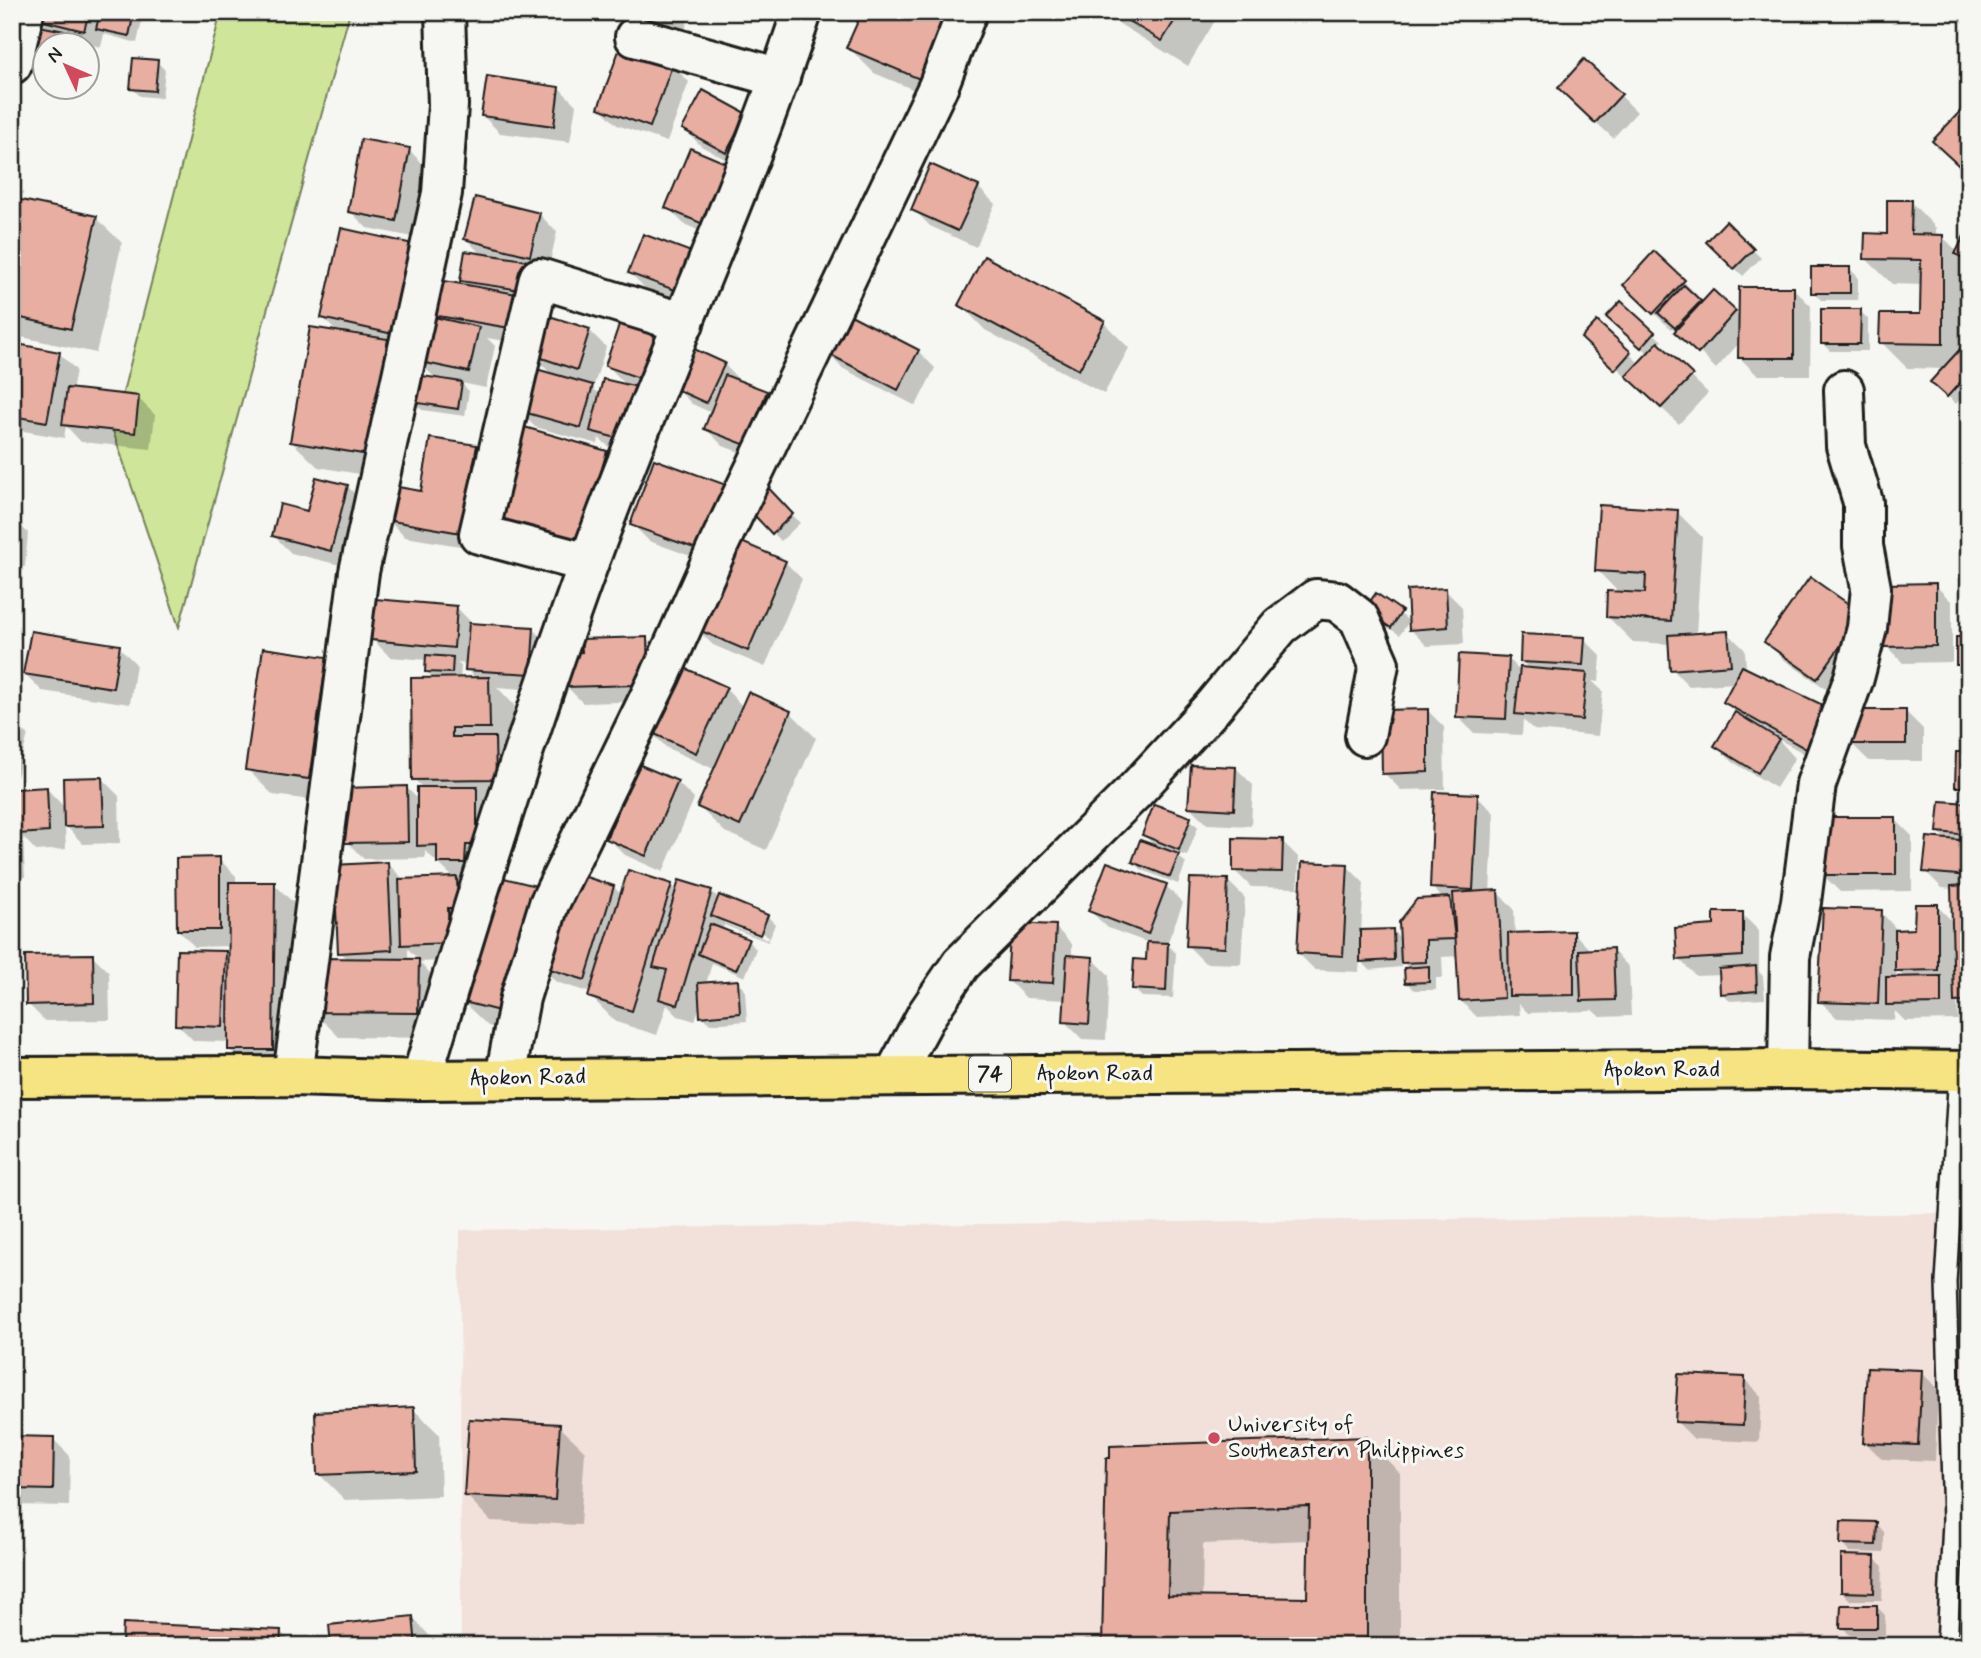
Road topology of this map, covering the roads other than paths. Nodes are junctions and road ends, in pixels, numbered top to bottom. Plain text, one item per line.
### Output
1 (24, 12) edge
2 (445, 12) edge
3 (802, 12) edge
4 (967, 12) edge
5 (635, 37) dead end
6 (12, 64) edge
7 (780, 78) junction
8 (684, 323) junction
9 (1844, 390) dead end
10 (588, 563) junction
11 (1365, 736) dead end
12 (1788, 1069) junction
13 (1964, 1071) edge
14 (894, 1075) junction
15 (293, 1076) junction
16 (12, 1077) edge
17 (505, 1078) junction
18 (421, 1080) junction
19 (1947, 1646) edge

1 - 6 street
2 - 15 street
3 - 7 street
4 - 17 street
5 - 7 street
7 - 8 street
8 - 10 street
8 - 10 street
9 - 12 street
10 - 18 street
11 - 14 street
12 - 13 highway, Apokon Road / 74
12 - 14 highway, Apokon Road / 74
13 - 19 lane
14 - 17 highway, Apokon Road / 74
15 - 16 highway, Apokon Road / 74
15 - 18 highway, Apokon Road / 74
17 - 18 highway, Apokon Road / 74

